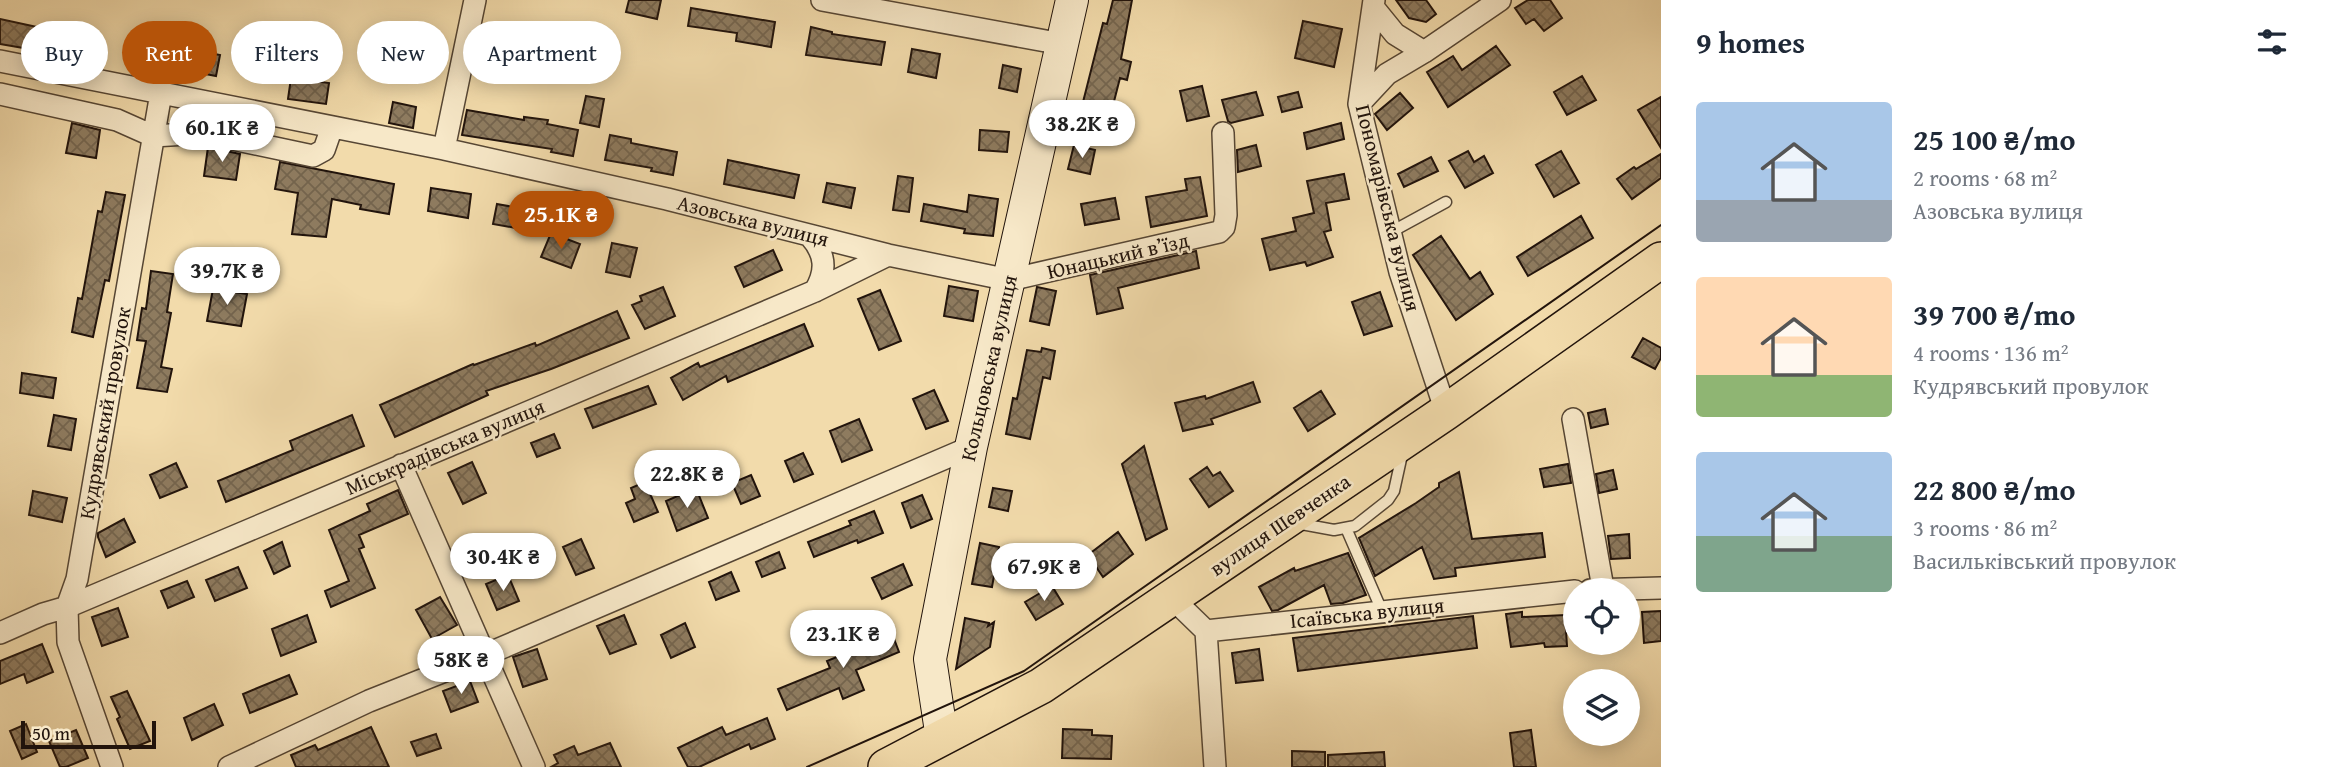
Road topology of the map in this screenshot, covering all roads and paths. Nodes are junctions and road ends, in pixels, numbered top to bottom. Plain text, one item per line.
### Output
1 (475, 0) edge
2 (822, 0) edge
3 (1072, 0) edge
4 (1500, 0) edge
5 (1373, 3) edge
6 (1062, 44) junction
7 (1424, 52) junction
8 (0, 61) edge
9 (161, 93) junction
10 (0, 94) edge
11 (1359, 104) junction
12 (332, 127) junction
13 (1223, 133) dead end
14 (153, 136) junction
15 (444, 149) junction
16 (1446, 202) dead end
17 (1391, 232) junction
18 (810, 236) junction
19 (888, 256) junction
20 (1661, 260) edge
21 (1009, 281) junction
22 (815, 292) junction
23 (1446, 412) junction
24 (1573, 419) dead end
25 (1405, 440) junction
26 (971, 447) junction
27 (401, 465) junction
28 (1286, 521) junction
29 (1346, 528) junction
30 (1595, 578) edge
31 (1640, 588) edge
32 (1661, 588) edge
33 (1563, 592) edge
34 (1172, 598) junction
35 (67, 607) junction
36 (1382, 611) junction
37 (1206, 631) junction
38 (0, 633) edge
39 (485, 655) junction
40 (942, 738) junction
41 (112, 767) edge
42 (229, 767) edge
43 (534, 767) edge
44 (886, 767) edge
45 (1215, 767) edge

1 - 15 street
2 - 6 street
3 - 6 street, Кольцовська вулиця
4 - 7 street
5 - 7 street
5 - 11 street, Пономарівська вулиця
6 - 21 street, Кольцовська вулиця
7 - 11 street
8 - 9 street, Азовська вулиця
9 - 12 street, Азовська вулиця
9 - 14 street, Кудрявський провулок
10 - 14 street
11 - 17 street, Пономарівська вулиця
12 - 14 street
12 - 15 street, Азовська вулиця
13 - 21 street, Юнацький в’їзд
14 - 35 street, Кудрявський провулок
15 - 18 street, Азовська вулиця
16 - 17 lane
17 - 23 street, Пономарівська вулиця
18 - 19 street, Азовська вулиця
18 - 22 street
19 - 21 street, Азовська вулиця
19 - 22 street, Міськрадівська вулиця
20 - 23 main road, вулиця Шевченка
21 - 26 street, Кольцовська вулиця
22 - 27 street, Міськрадівська вулиця
23 - 25 main road, вулиця Шевченка
24 - 30 street
25 - 28 main road, вулиця Шевченка
25 - 29 lane
26 - 39 street
26 - 40 street, Кольцовська вулиця
27 - 35 street, Міськрадівська вулиця
27 - 39 street
28 - 29 lane
28 - 34 main road, вулиця Шевченка
29 - 36 lane
31 - 32 street
33 - 36 street, Ісаївська вулиця
34 - 37 street
34 - 40 main road, вулиця Шевченка
35 - 38 street, Міськрадівська вулиця
35 - 41 street, Кудрявський провулок
36 - 37 street, Ісаївська вулиця
37 - 45 street
39 - 42 street
39 - 43 street
40 - 44 main road, вулиця Шевченка

